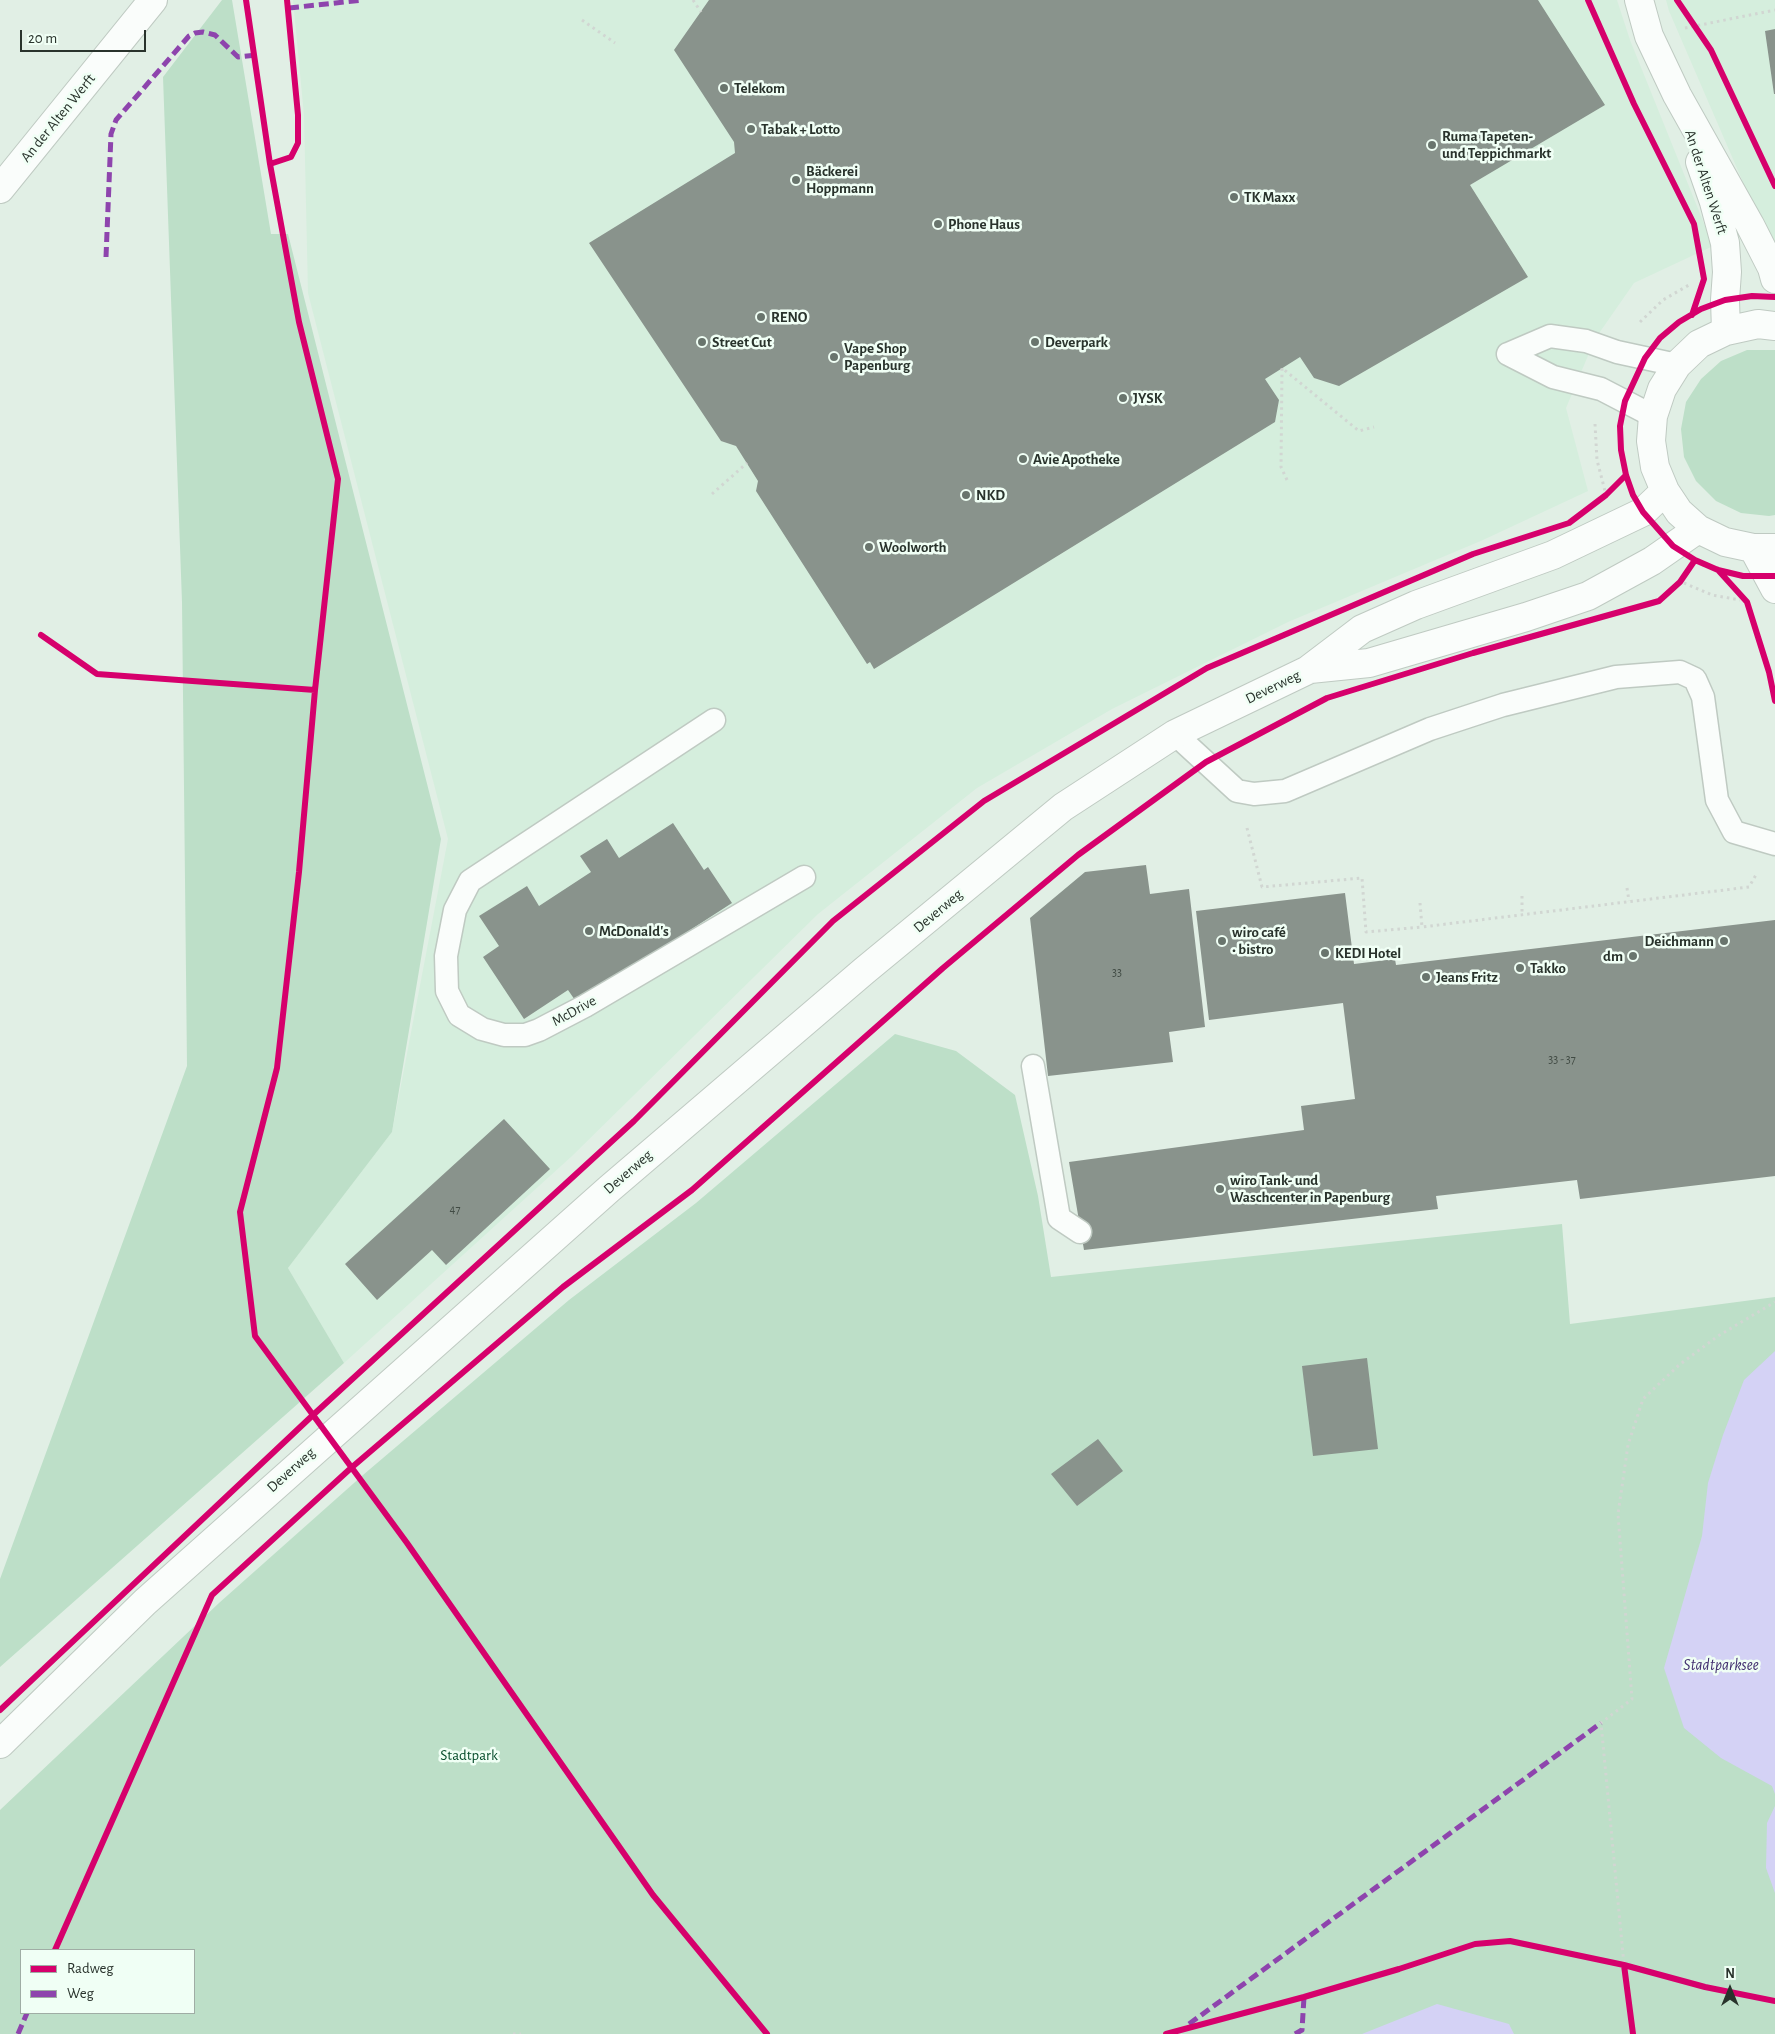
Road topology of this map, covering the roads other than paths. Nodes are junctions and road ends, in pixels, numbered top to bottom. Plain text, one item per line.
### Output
1 (153, 0) edge
2 (1639, 0) edge
3 (1677, 95) junction
4 (0, 189) edge
5 (1775, 279) edge
6 (1775, 326) edge
7 (1726, 331) junction
8 (1677, 365) junction
9 (1653, 416) junction
10 (1664, 491) junction
11 (1698, 529) junction
12 (1764, 548) edge
13 (1775, 589) edge
14 (1308, 670) junction
15 (714, 720) dead end
16 (1175, 734) junction
17 (1774, 844) edge
18 (804, 877) dead end
19 (1034, 1066) dead end
20 (1080, 1232) dead end
21 (0, 1744) edge

1 - 4 street, An der Alten Werft
2 - 3 street, An der Alten Werft
3 - 5 street, An der Alten Werft
3 - 7 street, An der Alten Werft
6 - 7 street
7 - 8 street
8 - 9 street
8 - 9 lane
9 - 10 street
10 - 11 street
10 - 14 street, Deverweg
11 - 12 street
11 - 14 street, Deverweg
12 - 13 street
14 - 16 street, Deverweg
15 - 18 lane, McDrive
16 - 17 lane
16 - 21 street, Deverweg
19 - 20 lane

